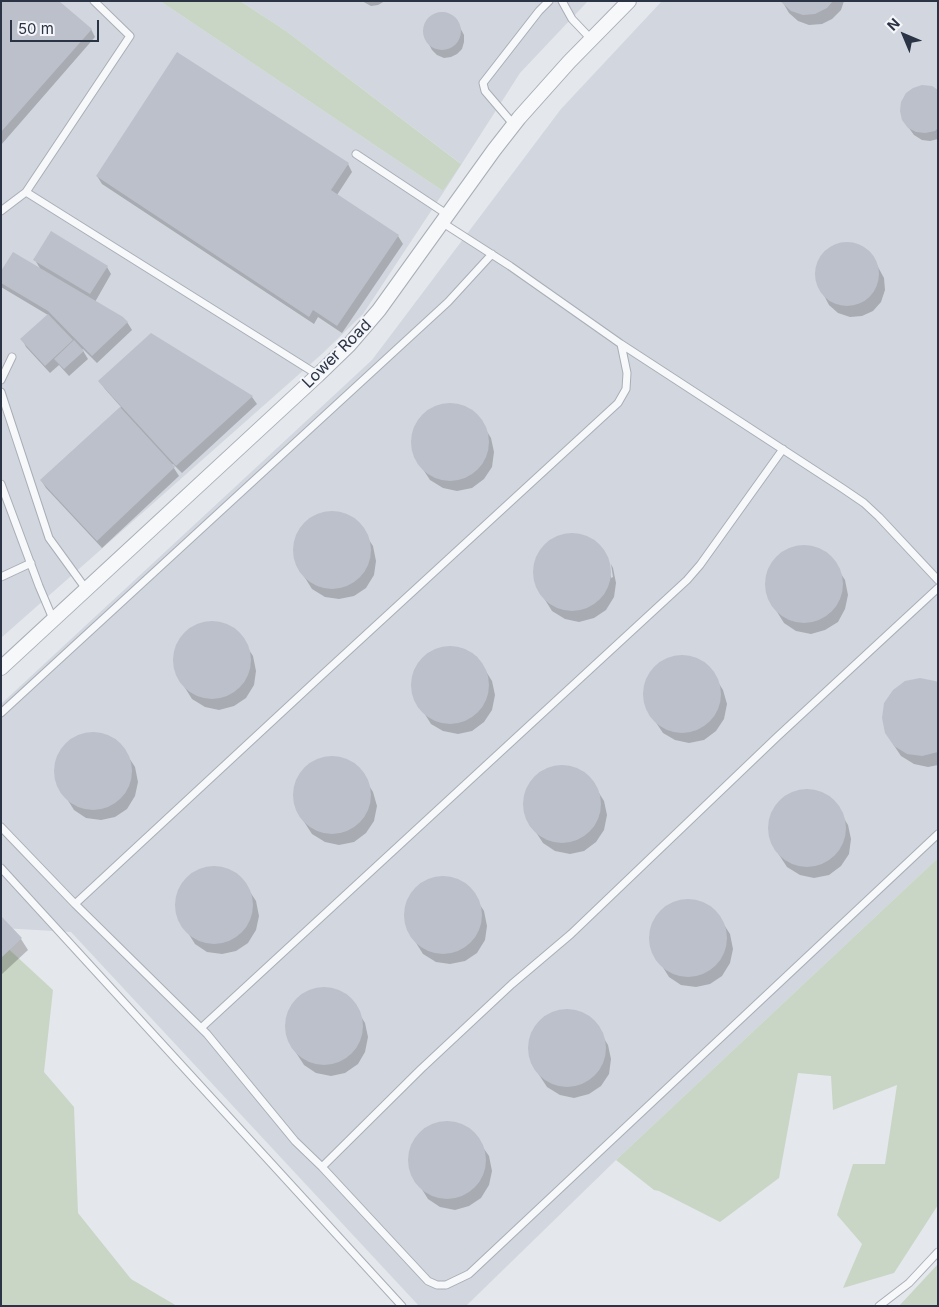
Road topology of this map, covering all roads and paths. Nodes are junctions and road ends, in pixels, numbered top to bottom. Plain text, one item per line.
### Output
1 (94, 1) edge
2 (548, 1) edge
3 (562, 1) edge
4 (629, 1) edge
5 (591, 40) junction
6 (514, 124) junction
7 (356, 154) dead end
8 (26, 192) junction
9 (1, 211) edge
10 (445, 219) junction
11 (492, 254) junction
12 (621, 344) junction
13 (12, 357) dead end
14 (318, 375) junction
15 (1, 380) edge
16 (1, 392) edge
17 (783, 449) junction
18 (1, 484) edge
19 (31, 563) junction
20 (1, 577) edge
21 (938, 580) edge
22 (938, 588) edge
23 (86, 589) junction
24 (53, 620) junction
25 (1, 668) edge
26 (1, 713) edge
27 (1, 827) edge
28 (938, 834) edge
29 (1, 868) edge
30 (75, 904) junction
31 (201, 1028) junction
32 (322, 1167) junction
33 (938, 1252) edge
34 (402, 1306) edge
35 (879, 1306) edge

1 - 8 lane
2 - 6 lane
3 - 5 lane
4 - 5 street, Lower Road
5 - 6 street, Lower Road
6 - 10 street, Lower Road
7 - 10 lane
8 - 9 lane
8 - 14 lane
10 - 11 lane
10 - 14 street, Lower Road
11 - 12 lane
11 - 26 lane
12 - 17 lane
12 - 30 lane
13 - 15 lane
14 - 23 street, Lower Road
16 - 23 lane
17 - 21 lane
17 - 31 lane
18 - 19 lane
19 - 20 lane
19 - 24 lane
22 - 32 lane
23 - 24 street, Lower Road
24 - 25 street, Lower Road
27 - 30 lane
28 - 32 lane
29 - 34 lane
30 - 31 lane
31 - 32 lane
33 - 35 lane

